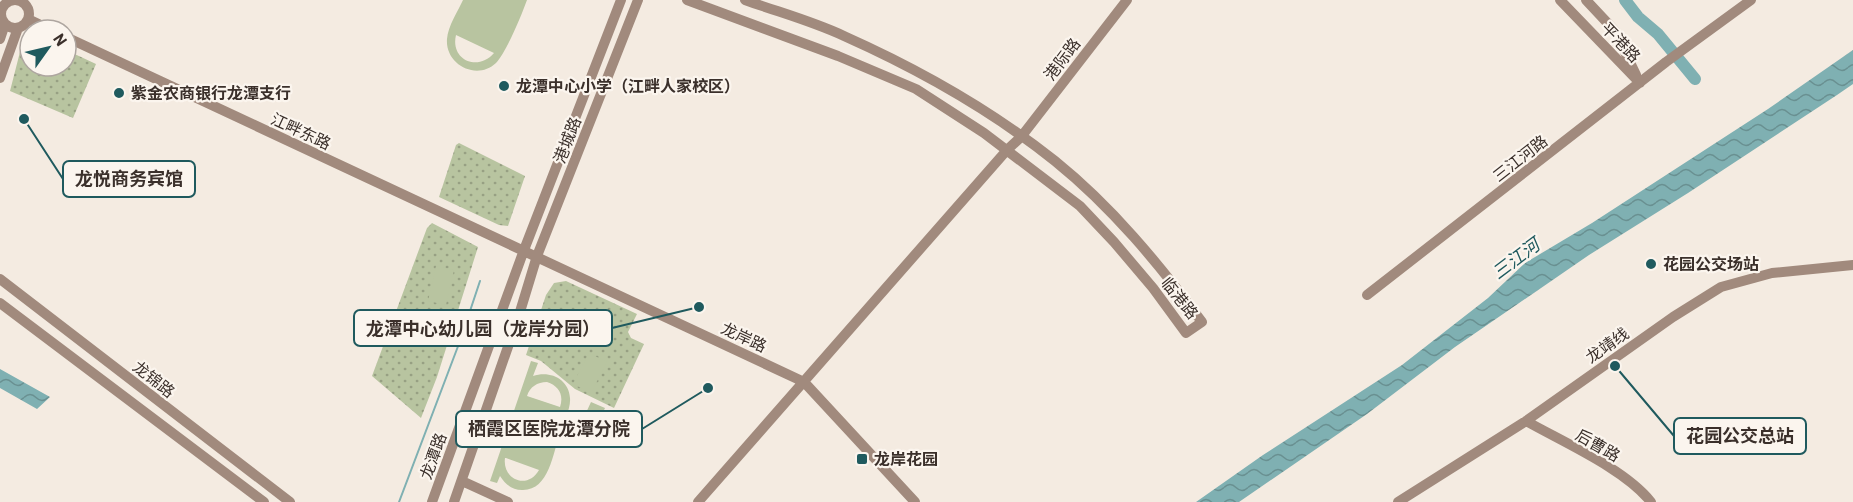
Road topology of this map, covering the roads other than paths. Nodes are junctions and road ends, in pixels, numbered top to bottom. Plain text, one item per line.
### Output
1 (14, 0) edge
2 (621, 0) edge
3 (638, 0) edge
4 (687, 0) edge
5 (745, 0) edge
6 (1127, 0) edge
7 (1560, 0) edge
8 (1586, 0) edge
9 (1751, 0) edge
10 (26, 3) edge
11 (1, 7) edge
12 (27, 18) edge
13 (5, 24) junction
14 (18, 28) joint
15 (0, 39) edge
16 (78, 43) edge
17 (0, 78) edge
18 (1640, 83) junction
19 (1022, 137) junction
20 (1007, 150) junction
21 (524, 250) junction
22 (537, 256) junction
23 (1853, 265) edge
24 (0, 279) edge
25 (1367, 295) dead end
26 (0, 303) edge
27 (804, 382) junction
28 (1526, 421) junction
29 (462, 481) junction
30 (264, 502) edge
31 (290, 502) edge
32 (432, 502) edge
33 (454, 502) edge
34 (508, 502) edge
35 (698, 502) edge
36 (915, 502) edge
37 (1398, 502) edge
38 (1651, 502) edge

1 - 10 street
1 - 11 street
2 - 21 street, 港城路
3 - 22 street, 港城路
4 - 20 street, 临港路
5 - 19 street, 临港路
6 - 19 street, 港际路
7 - 18 street, 平港路
8 - 18 street, 平港路
9 - 18 street, 三江河路
10 - 12 street
11 - 13 street
13 - 14 street
13 - 15 street
14 - 17 street
16 - 21 street, 江畔东路
18 - 25 street, 三江河路
19 - 20 street, 港际路
19 - 20 street, 临港路
20 - 27 street, 港际路
21 - 22 street, 龙岸路
21 - 32 street, 龙潭路
22 - 27 street, 龙岸路
22 - 29 street
23 - 28 street, 龙靖线
24 - 31 street, 龙锦路
26 - 30 street, 龙锦路
27 - 35 street, 港际路
27 - 36 street, 龙岸路
28 - 37 street, 龙靖线
28 - 38 street, 后曹路
29 - 33 street
29 - 34 street

